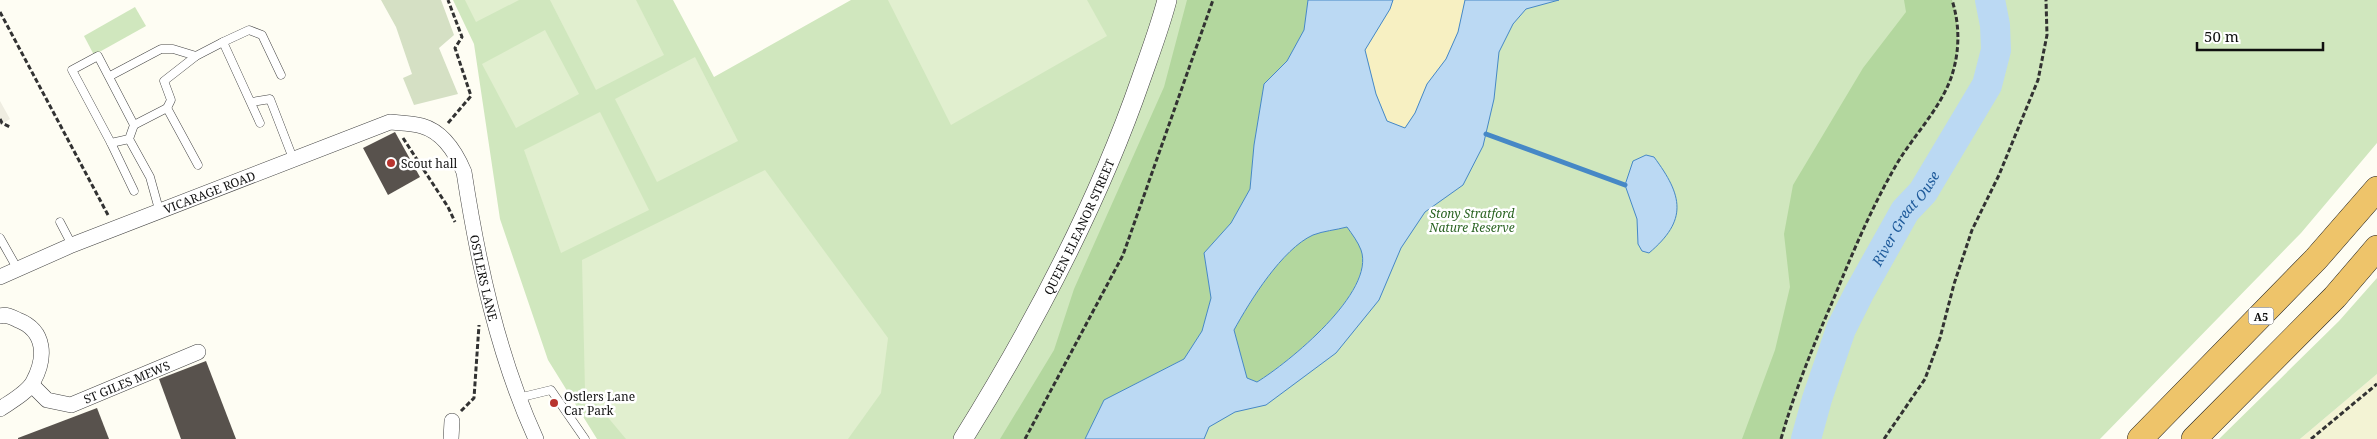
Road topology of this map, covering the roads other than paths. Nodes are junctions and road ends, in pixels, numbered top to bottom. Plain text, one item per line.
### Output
1 (1168, 0) edge
2 (222, 42) junction
3 (196, 56) junction
4 (280, 75) dead end
5 (110, 76) junction
6 (252, 102) junction
7 (167, 108) junction
8 (260, 123) dead end
9 (134, 124) junction
10 (422, 126) joint
11 (129, 139) junction
12 (111, 143) junction
13 (294, 161) junction
14 (198, 165) dead end
15 (2377, 189) edge
16 (134, 191) dead end
17 (160, 213) junction
18 (60, 222) dead end
19 (0, 238) edge
20 (72, 245) junction
21 (2377, 248) edge
22 (17, 268) junction
23 (0, 277) edge
24 (0, 316) edge
25 (198, 352) dead end
26 (32, 385) junction
27 (518, 398) junction
28 (0, 409) edge
29 (452, 421) road end
30 (451, 439) edge
31 (536, 439) edge
32 (585, 439) edge
33 (964, 439) edge
34 (2140, 439) edge
35 (2194, 439) edge

1 - 33 street, QUEEN ELEANOR STREET
2 - 3 lane
2 - 4 lane
2 - 6 lane
3 - 5 lane
3 - 7 lane
5 - 9 lane
5 - 12 lane
6 - 8 lane
6 - 13 lane
7 - 9 lane
7 - 14 lane
9 - 11 lane
10 - 13 street, VICARAGE ROAD
10 - 27 street, OSTLERS LANE
11 - 12 lane
11 - 17 lane
12 - 16 lane
13 - 17 street, VICARAGE ROAD
15 - 34 highway, A5
17 - 20 street, VICARAGE ROAD
18 - 20 lane
19 - 22 lane
20 - 22 street, VICARAGE ROAD
21 - 35 highway
22 - 23 street, VICARAGE ROAD
24 - 26 street
25 - 26 street, ST GILES MEWS
26 - 28 street
27 - 31 street, OSTLERS LANE
27 - 32 lane
29 - 30 street

